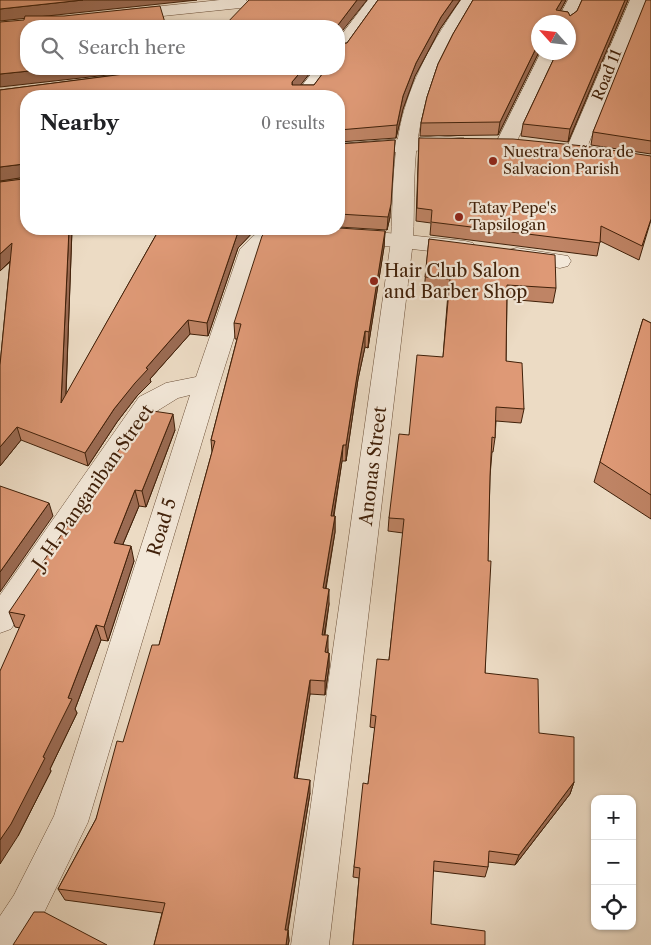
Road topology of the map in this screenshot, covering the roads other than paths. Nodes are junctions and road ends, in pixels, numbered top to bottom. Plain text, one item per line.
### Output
1 (377, 0) edge
2 (469, 0) edge
3 (576, 0) edge
4 (638, 0) edge
5 (241, 1) edge
6 (568, 15) edge
7 (105, 17) edge
8 (225, 20) dead end
9 (345, 42) edge
10 (545, 60) edge
11 (319, 75) edge
12 (308, 90) edge
13 (407, 144) junction
14 (345, 149) edge
15 (576, 150) edge
16 (269, 235) edge
17 (331, 235) edge
18 (402, 241) junction
19 (560, 261) dead end
20 (206, 384) junction
21 (0, 620) edge
22 (4, 945) edge
23 (310, 945) edge

1 - 9 street
2 - 13 street, Anonas Street
3 - 6 street
4 - 15 street, Road 11
5 - 7 street
5 - 8 street
10 - 13 street
11 - 12 street
13 - 14 street
13 - 18 street, Anonas Street
16 - 20 street, Road 5
17 - 18 street, Road 5
18 - 19 street, Road 5
18 - 23 street, Anonas Street
20 - 21 street, J. H. Panganiban Street
20 - 22 street, Road 5

